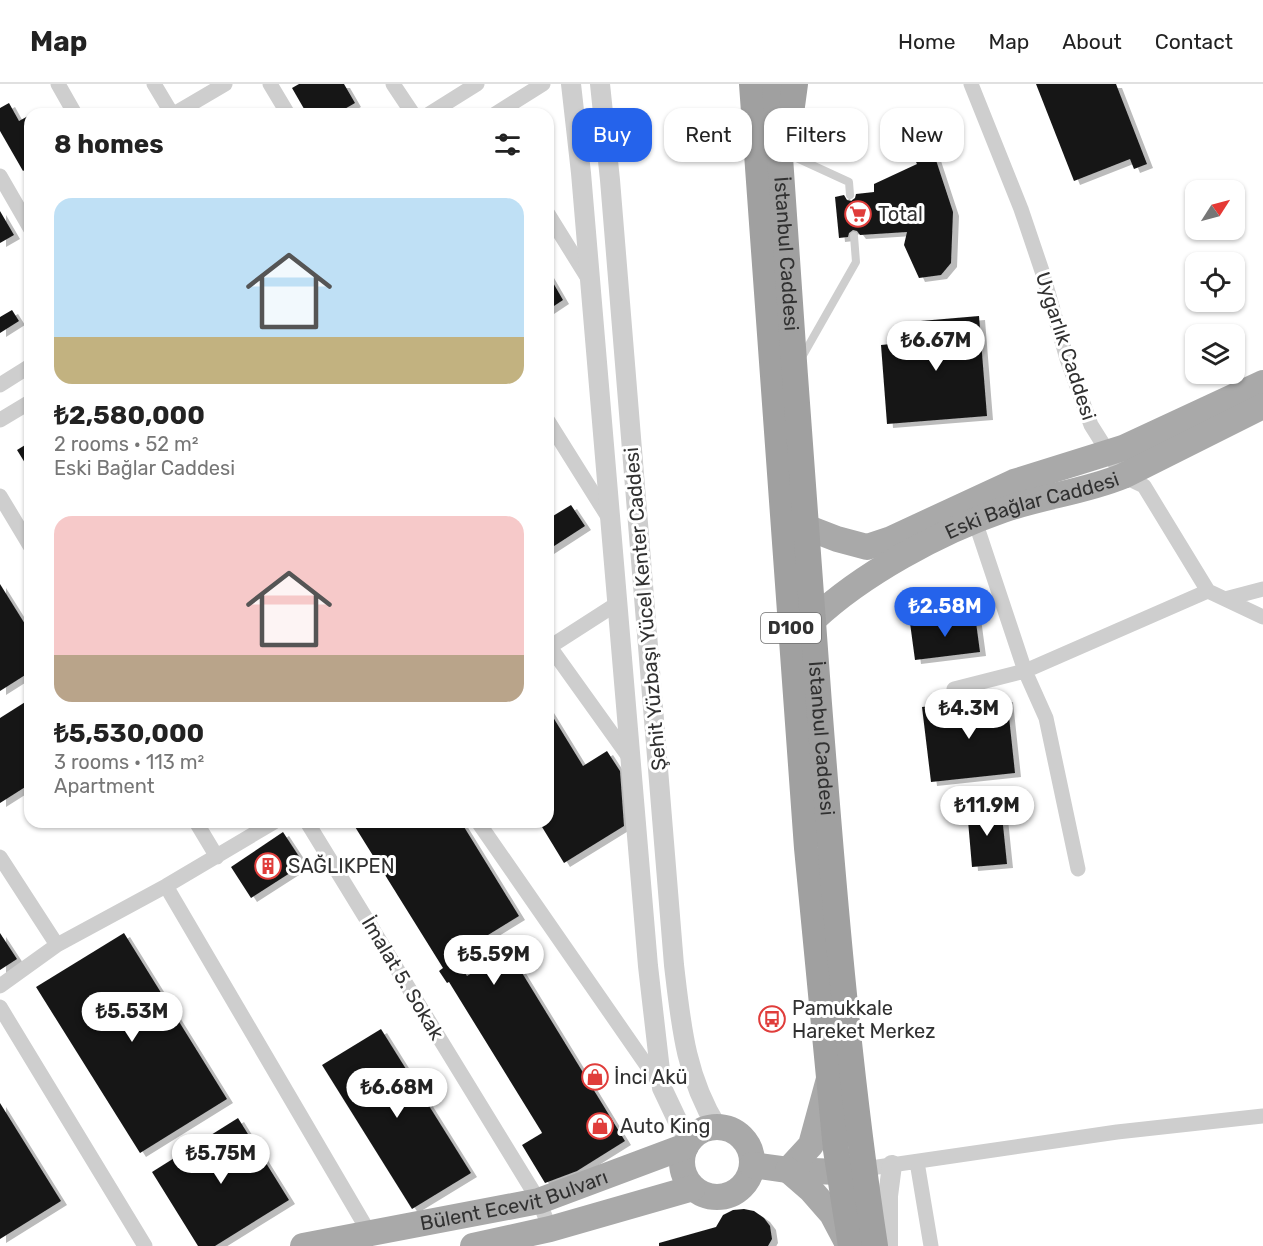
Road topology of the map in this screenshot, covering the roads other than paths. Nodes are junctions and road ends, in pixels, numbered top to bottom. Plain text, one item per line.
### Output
1 (58, 84) edge
2 (154, 84) edge
3 (225, 84) edge
4 (270, 84) edge
5 (393, 84) edge
6 (477, 84) edge
7 (543, 84) edge
8 (571, 84) edge
9 (600, 84) edge
10 (750, 84) edge
11 (775, 84) edge
12 (795, 84) edge
13 (971, 84) edge
14 (72, 108) edge
15 (169, 108) edge
16 (183, 108) edge
17 (284, 108) edge
18 (409, 108) edge
19 (439, 108) edge
20 (505, 108) edge
21 (792, 108) edge
22 (788, 162) edge
23 (805, 162) edge
24 (0, 176) edge
25 (850, 195) dead end
26 (24, 218) edge
27 (554, 224) edge
28 (854, 236) dead end
29 (590, 281) junction
30 (790, 296) junction
31 (795, 369) junction
32 (24, 370) edge
33 (1263, 383) edge
34 (0, 385) edge
35 (24, 406) edge
36 (1263, 406) edge
37 (0, 420) edge
38 (554, 431) edge
39 (1108, 452) junction
40 (1123, 476) junction
41 (0, 496) edge
42 (975, 521) junction
43 (611, 522) junction
44 (806, 527) junction
45 (24, 536) edge
46 (1263, 589) edge
47 (1208, 591) junction
48 (1225, 599) junction
49 (618, 603) junction
50 (1263, 617) edge
51 (813, 620) junction
52 (554, 644) edge
53 (554, 654) edge
54 (1025, 671) junction
55 (954, 689) dead end
56 (631, 760) junction
57 (200, 828) edge
58 (264, 828) edge
59 (311, 828) edge
60 (482, 828) edge
61 (0, 857) edge
62 (217, 857) junction
63 (1078, 869) dead end
64 (166, 886) junction
65 (57, 945) junction
66 (0, 986) edge
67 (0, 1007) edge
68 (829, 1078) junction
69 (662, 1088) junction
70 (1263, 1116) edge
71 (717, 1127) junction
72 (688, 1143) junction
73 (916, 1162) junction
74 (892, 1165) junction
75 (752, 1166) junction
76 (788, 1170) junction
77 (851, 1171) junction
78 (693, 1188) junction
79 (539, 1201) junction
80 (550, 1229) junction
81 (370, 1234) junction
82 (145, 1246) edge
83 (303, 1246) edge
84 (473, 1246) edge
85 (850, 1246) edge
86 (875, 1246) edge
87 (888, 1246) edge
88 (931, 1246) edge

1 - 14 street
2 - 15 street
3 - 16 street
4 - 17 street
5 - 18 street
6 - 19 street
7 - 20 street
8 - 29 street, Şehit Yüzbaşı Yücel Kenter Caddesi
9 - 71 street, Şehit Yüzbaşı Yücel Kenter Caddesi
10 - 68 highway, İstanbul Caddesi / D100
11 - 30 highway, İstanbul Caddesi
12 - 21 highway
13 - 39 street, Uygarlık Caddesi
22 - 30 highway
23 - 25 lane
24 - 26 street
27 - 29 street
28 - 31 lane
29 - 43 street, Şehit Yüzbaşı Yücel Kenter Caddesi
30 - 31 highway, İstanbul Caddesi
31 - 44 highway, İstanbul Caddesi
32 - 34 street
33 - 39 main road, Eski Bağlar Caddesi
35 - 37 street
36 - 40 main road, Eski Bağlar Caddesi
38 - 43 street
39 - 40 street, Uygarlık Caddesi
39 - 44 main road, Eski Bağlar Caddesi
40 - 42 main road, Eski Bağlar Caddesi
40 - 47 street, Uygarlık Caddesi
41 - 45 street
42 - 51 main road, Eski Bağlar Caddesi
42 - 54 street
43 - 49 street, Şehit Yüzbaşı Yücel Kenter Caddesi
44 - 51 highway, İstanbul Caddesi
46 - 48 street
47 - 48 street
47 - 54 street
48 - 50 street
49 - 52 street
49 - 56 street, Şehit Yüzbaşı Yücel Kenter Caddesi
51 - 77 highway, İstanbul Caddesi
53 - 56 street
54 - 55 street
54 - 63 street
56 - 69 street, Şehit Yüzbaşı Yücel Kenter Caddesi
57 - 62 street
58 - 62 street
59 - 79 street, İmalat 5. Sokak
60 - 69 street
61 - 65 street
62 - 64 street
64 - 65 street
64 - 81 street
65 - 66 street
67 - 82 street
68 - 76 main road
68 - 77 highway, İstanbul Caddesi / D100
69 - 72 street
70 - 73 street
71 - 72 main road
71 - 75 main road
72 - 78 main road
72 - 79 main road, Bülent Ecevit Bulvarı
73 - 74 street
73 - 88 street
74 - 77 street
74 - 87 street
75 - 76 main road
75 - 78 main road
76 - 77 main road
76 - 85 main road
77 - 85 highway, İstanbul Caddesi / D100
77 - 86 highway, İstanbul Caddesi / D100
78 - 80 main road
79 - 80 street, İmalat 5. Sokak
79 - 81 main road, Bülent Ecevit Bulvarı
80 - 84 main road
81 - 83 main road, Bülent Ecevit Bulvarı

